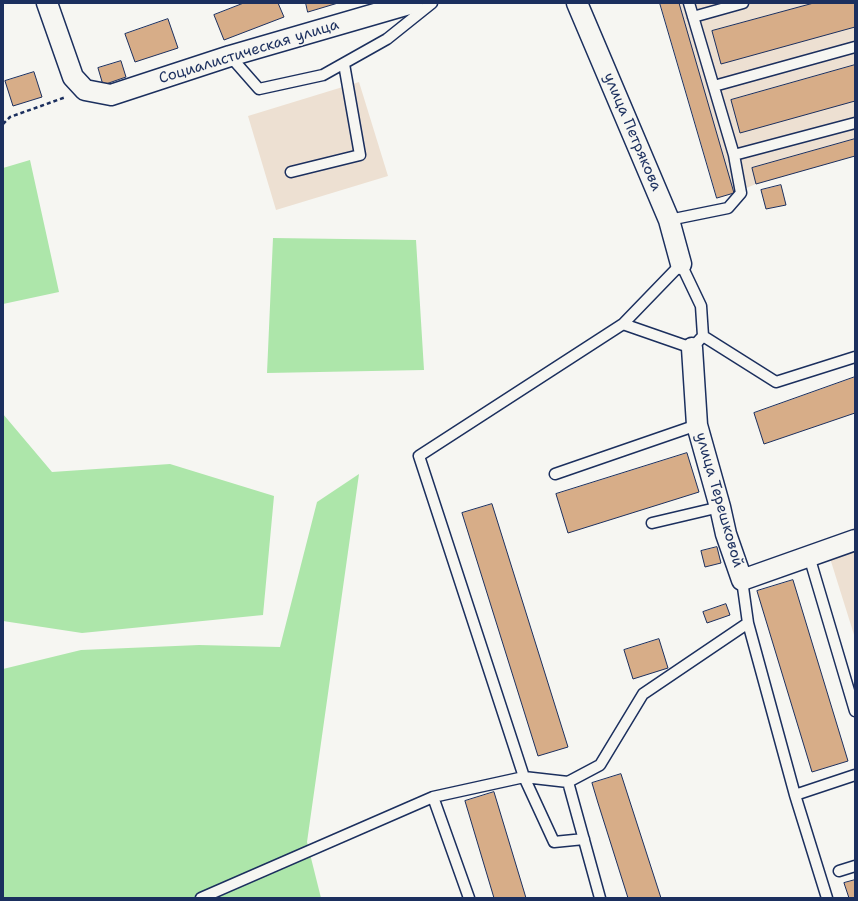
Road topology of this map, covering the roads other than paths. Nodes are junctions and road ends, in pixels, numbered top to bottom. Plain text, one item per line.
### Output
1 (47, 3) edge
2 (413, 3) edge
3 (432, 3) edge
4 (577, 3) edge
5 (689, 3) edge
6 (743, 3) edge
7 (693, 17) junction
8 (855, 46) edge
9 (230, 56) junction
10 (344, 64) junction
11 (714, 86) junction
12 (855, 123) edge
13 (734, 155) junction
14 (291, 172) dead end
15 (669, 220) junction
16 (681, 264) junction
17 (623, 324) junction
18 (698, 342) junction
19 (855, 357) edge
20 (697, 425) junction
21 (555, 474) dead end
22 (720, 507) junction
23 (652, 523) dead end
24 (855, 540) edge
25 (809, 556) junction
26 (742, 580) junction
27 (748, 623) junction
28 (855, 711) edge
29 (855, 775) edge
30 (524, 777) junction
31 (568, 782) junction
32 (795, 795) junction
33 (433, 797) junction
34 (584, 839) junction
35 (855, 866) edge
36 (839, 871) dead end
37 (201, 898) edge
38 (469, 898) edge
39 (600, 898) edge
40 (828, 898) edge

1 - 9 street, Социалистическая улица
2 - 9 street, Социалистическая улица
3 - 10 lane
4 - 15 street, улица Петрякова
5 - 7 lane
6 - 7 lane
7 - 11 lane
8 - 11 lane
9 - 10 lane
10 - 14 lane
11 - 13 lane
12 - 13 lane
13 - 15 lane
15 - 16 street, улица Петрякова
16 - 17 lane
16 - 18 lane
17 - 18 lane
17 - 30 lane
18 - 19 lane
18 - 20 street, улица Терешковой
20 - 21 lane
20 - 22 street, улица Терешковой
22 - 23 lane
22 - 26 street, улица Терешковой
24 - 25 street, улица Терешковой
25 - 26 street, улица Терешковой
25 - 28 lane
26 - 27 lane
27 - 31 lane
27 - 32 lane
29 - 32 lane
30 - 31 lane
30 - 33 lane
30 - 34 lane
31 - 34 lane
32 - 40 lane
33 - 37 lane
33 - 38 lane
34 - 39 lane
35 - 36 lane

